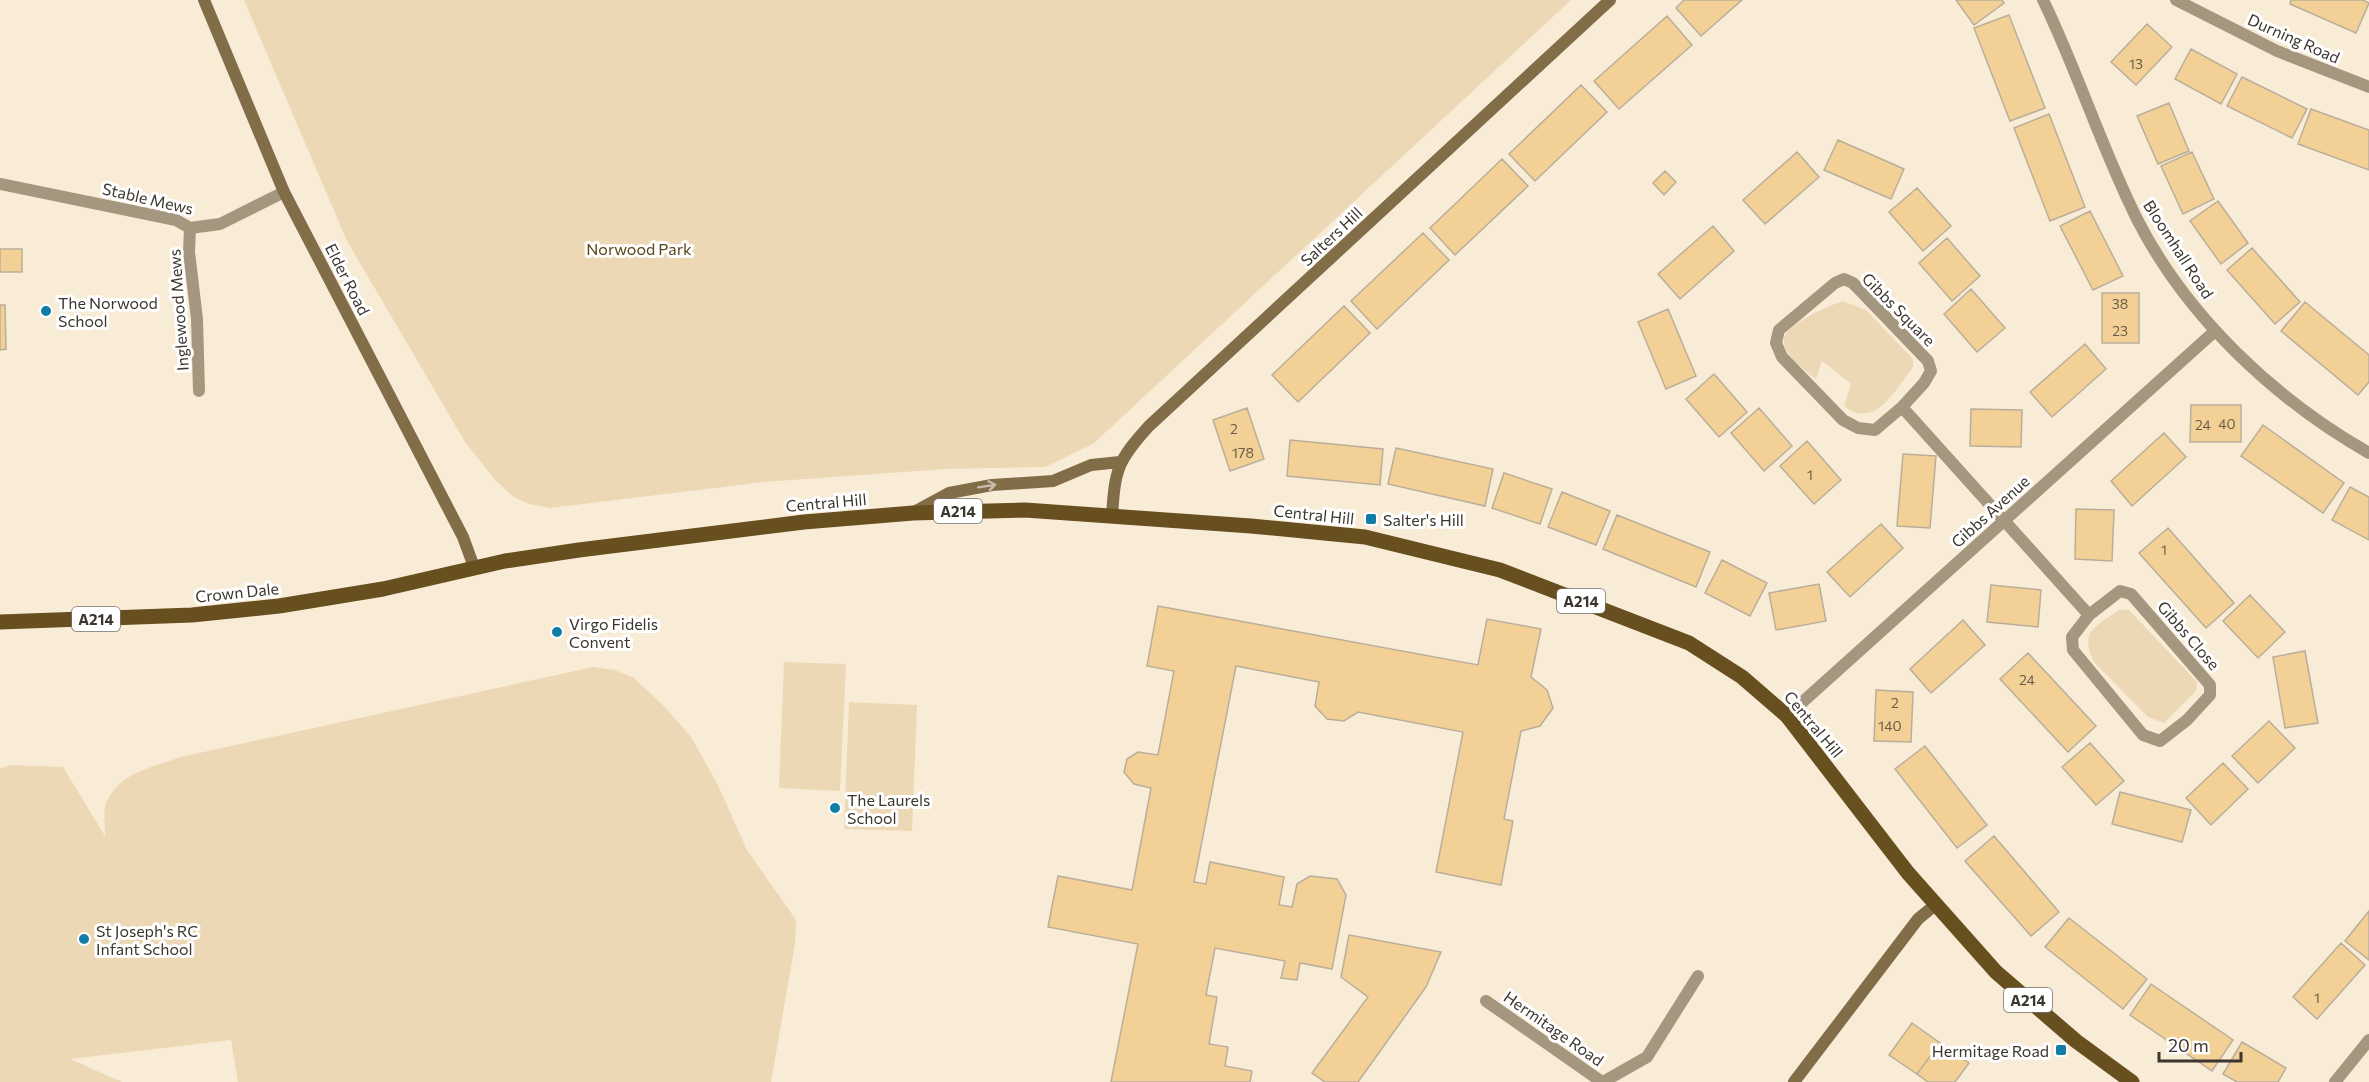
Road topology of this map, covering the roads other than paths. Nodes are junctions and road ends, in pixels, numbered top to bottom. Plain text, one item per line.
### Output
1 (204, 0) edge
2 (1610, 0) edge
3 (2043, 0) edge
4 (2176, 0) edge
5 (2369, 87) edge
6 (0, 184) edge
7 (284, 192) junction
8 (190, 228) junction
9 (2216, 330) junction
10 (199, 391) dead end
11 (1902, 407) junction
12 (2369, 453) edge
13 (1120, 462) junction
14 (913, 513) junction
15 (1112, 516) junction
16 (2003, 521) junction
17 (474, 567) junction
18 (2089, 615) junction
19 (0, 622) edge
20 (1787, 716) junction
21 (1935, 905) junction
22 (1698, 976) dead end
23 (1486, 1001) dead end
24 (2369, 1040) edge
25 (1603, 1082) edge
26 (1794, 1082) edge
27 (2132, 1082) edge
28 (2335, 1082) edge

1 - 7 street, Elder Road
2 - 13 street, Salters Hill
3 - 9 street, Bloomhall Road
4 - 5 street, Durning Road
6 - 8 street, Stable Mews
7 - 8 street, Stable Mews
7 - 17 street, Elder Road
8 - 10 street, Inglewood Mews
9 - 12 street, Bloomhall Road
9 - 16 street, Gibbs Avenue
11 - 11 street, Gibbs Square
11 - 16 street
14 -> 13 street
13 - 15 street, Salters Hill
14 - 15 main road, Central Hill / A214
14 - 17 main road, Central Hill / A214
15 - 20 main road, Central Hill / A214
16 - 18 street
16 - 20 street, Gibbs Avenue
17 - 19 main road, Crown Dale / A214
18 - 18 street, Gibbs Close
20 - 21 main road, Central Hill / A214
21 - 26 street
21 - 27 main road, Central Hill / A214
22 - 25 street, Hermitage Road
23 - 25 street, Hermitage Road
24 - 28 street

